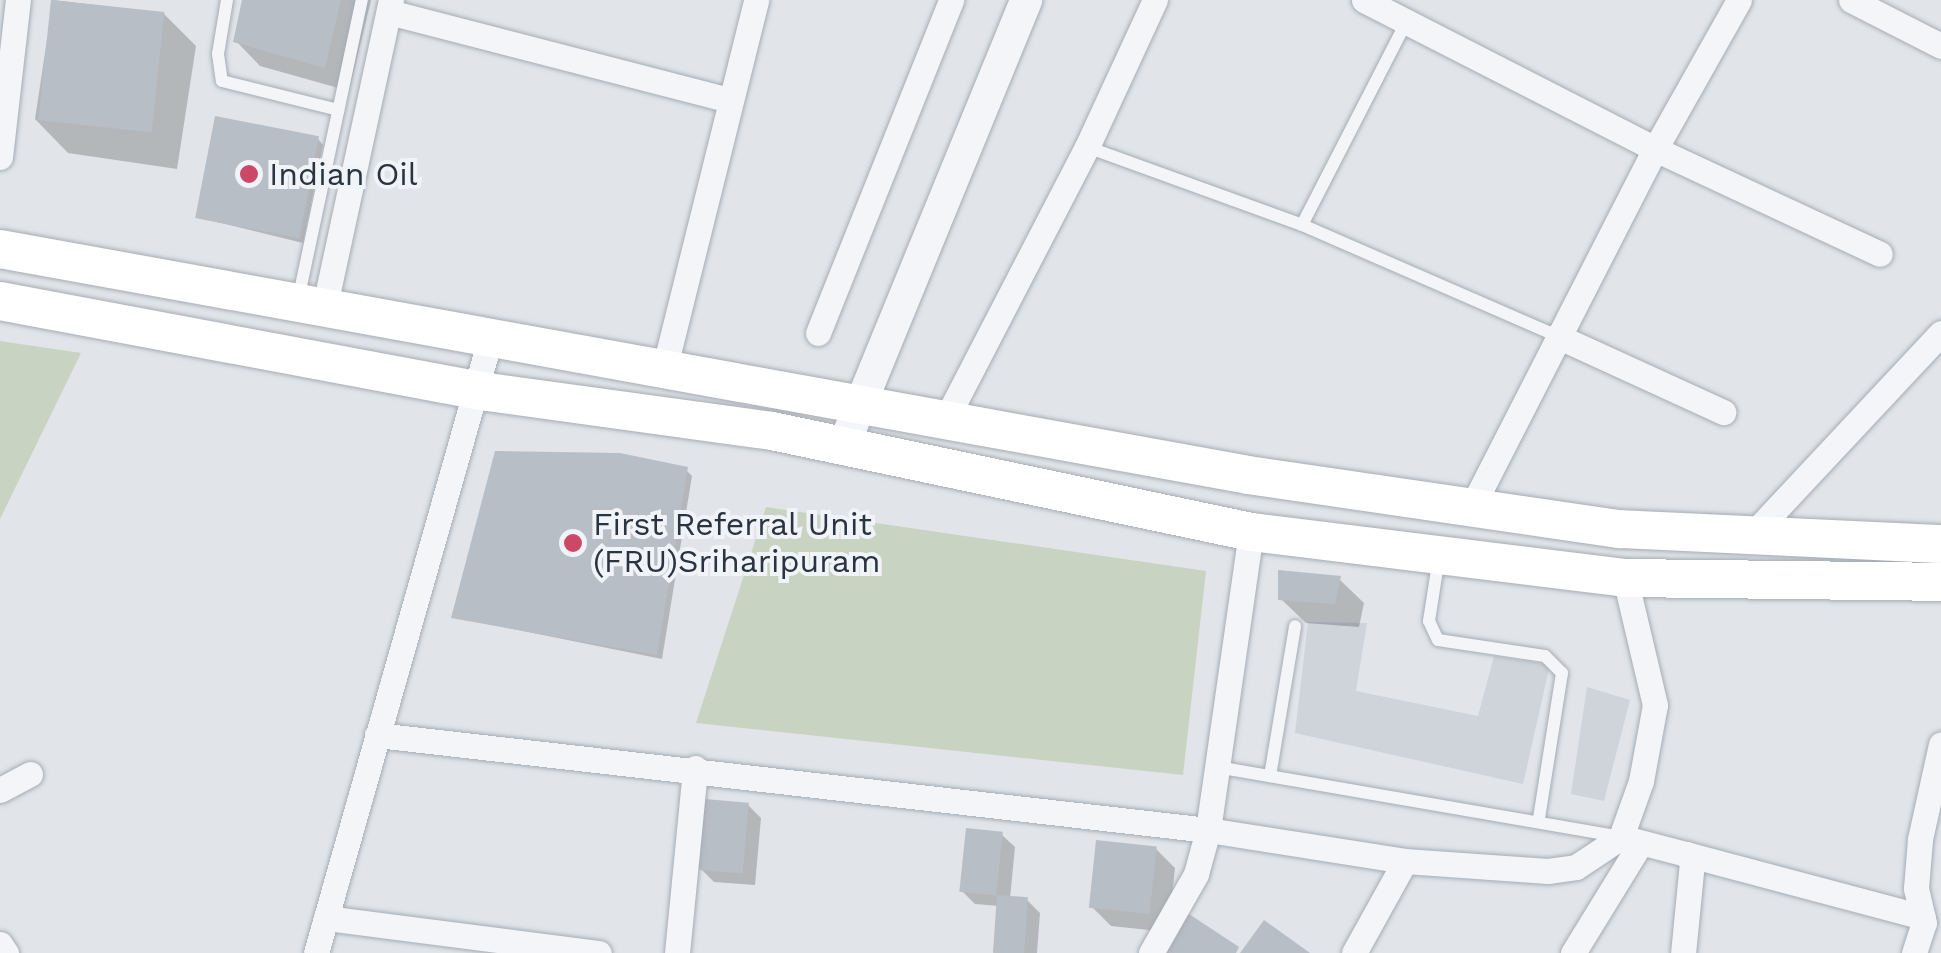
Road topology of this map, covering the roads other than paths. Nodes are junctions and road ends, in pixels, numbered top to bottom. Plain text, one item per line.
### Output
1 (18, 0) edge
2 (228, 0) edge
3 (362, 0) edge
4 (756, 0) edge
5 (951, 0) edge
6 (1026, 0) edge
7 (1155, 0) edge
8 (1364, 0) edge
9 (1739, 0) edge
10 (1851, 0) edge
11 (390, 6) edge
12 (1407, 21) junction
13 (1941, 46) edge
14 (730, 100) junction
15 (338, 110) junction
16 (1087, 148) junction
17 (1656, 149) junction
18 (0, 157) edge
19 (1302, 225) junction
20 (0, 249) edge
21 (1880, 254) dead end
22 (0, 301) edge
23 (312, 302) junction
24 (818, 333) dead end
25 (1941, 333) edge
26 (491, 336) junction
27 (1557, 336) junction
28 (665, 366) junction
29 (480, 391) junction
30 (862, 400) junction
31 (1723, 412) dead end
32 (947, 417) junction
33 (843, 447) junction
34 (1471, 508) junction
35 (1251, 532) junction
36 (1769, 536) junction
37 (1941, 544) edge
38 (1439, 555) junction
39 (1625, 578) junction
40 (1786, 578) junction
41 (1941, 582) edge
42 (1295, 626) dead end
43 (376, 735) junction
44 (1941, 744) edge
45 (1217, 767) junction
46 (695, 768) junction
47 (30, 774) dead end
48 (1270, 776) junction
49 (0, 790) edge
50 (1540, 818) junction
51 (1208, 830) junction
52 (1631, 840) junction
53 (1686, 854) junction
54 (1405, 861) junction
55 (1923, 917) junction
56 (326, 918) junction
57 (0, 944) edge
58 (500, 948) edge
59 (6, 953) edge
60 (316, 953) edge
61 (599, 953) edge
62 (677, 953) edge
63 (1151, 953) edge
64 (1354, 953) edge
65 (1574, 953) edge
66 (1683, 953) edge
67 (1914, 953) edge

1 - 18 street
2 - 15 lane
3 - 15 lane
4 - 14 street
5 - 24 street
6 - 30 street
7 - 16 street
8 - 12 street
9 - 17 street
10 - 13 street
11 - 14 street
11 - 23 street
12 - 17 street
12 - 19 lane
14 - 28 street
15 - 23 lane
16 - 19 lane
16 - 32 street
17 - 21 street
17 - 27 street
19 - 27 lane
20 - 23 main road
22 - 29 main road
23 - 26 main road
25 - 36 street
26 - 28 main road
26 - 29 street
27 - 31 street
27 - 34 street
28 - 30 main road
29 - 33 main road
29 - 43 street
30 - 32 main road
30 - 33 street
32 - 34 main road
33 - 35 main road
34 - 36 main road
35 - 38 main road
35 - 45 street
36 - 37 main road
36 - 40 street
38 - 39 main road
38 - 50 lane
39 - 40 main road
39 - 52 street
40 - 41 main road
42 - 48 lane
43 - 46 street
43 - 56 street
44 - 55 street
45 - 48 lane
45 - 51 street
46 - 51 street
46 - 62 street
47 - 49 street
48 - 50 lane
50 - 52 lane
51 - 54 street
51 - 63 street
52 - 53 street
52 - 54 street
52 - 65 street
53 - 55 street
53 - 66 street
54 - 64 street
55 - 67 street
56 - 58 street
56 - 60 street
57 - 59 street
58 - 61 street

